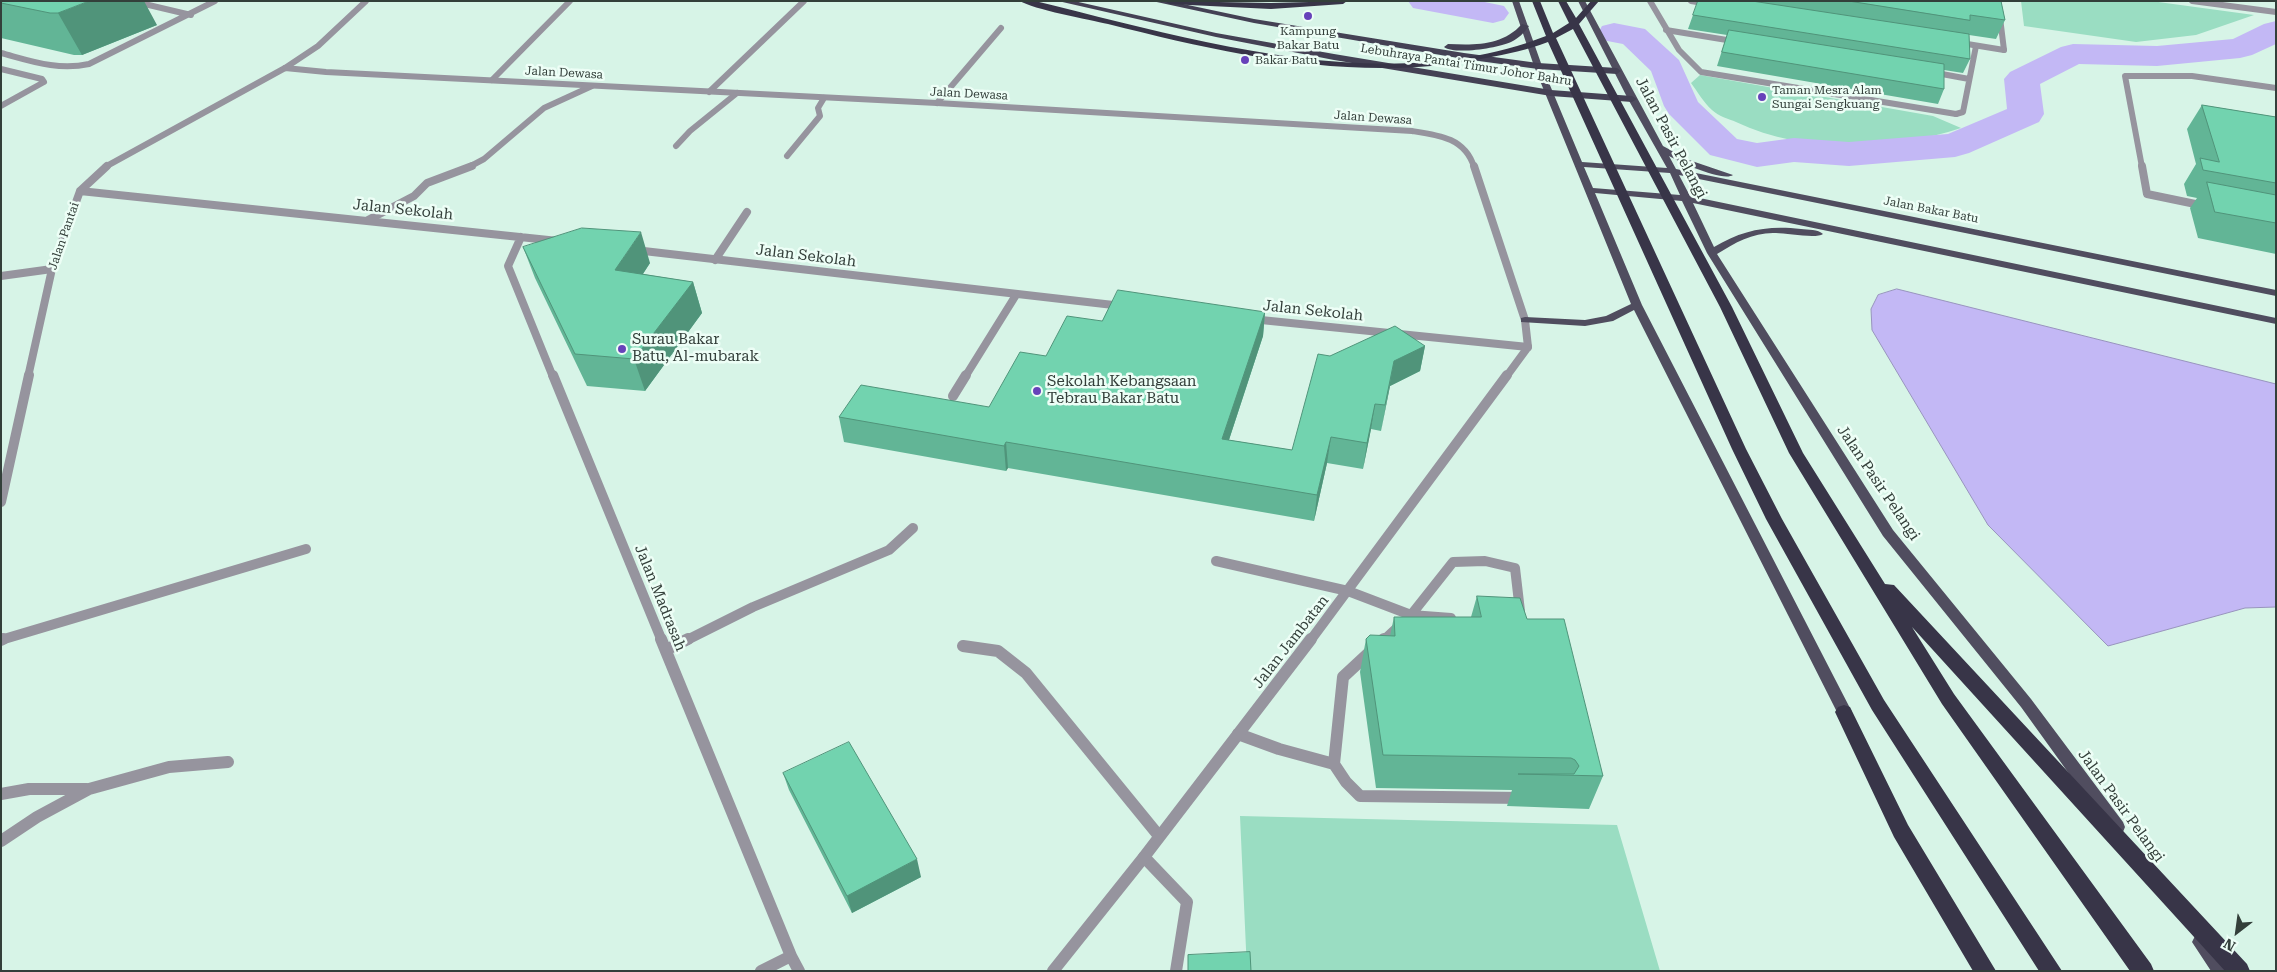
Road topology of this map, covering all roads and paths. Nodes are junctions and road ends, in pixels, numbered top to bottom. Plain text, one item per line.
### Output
1 (132, 1) edge
2 (215, 1) edge
3 (366, 1) edge
4 (570, 1) edge
5 (804, 1) edge
6 (1024, 1) edge
7 (1062, 1) edge
8 (1156, 1) edge
9 (1169, 1) edge
10 (1343, 1) edge
11 (1515, 1) edge
12 (1536, 1) edge
13 (1562, 1) edge
14 (1595, 1) edge
15 (1650, 1) edge
16 (1691, 1) edge
17 (1998, 1) edge
18 (2192, 1) edge
19 (1582, 2) edge
20 (2207, 2) edge
21 (1720, 6) edge
22 (2276, 12) edge
23 (191, 14) junction
24 (1990, 14) edge
25 (1999, 15) junction
26 (1525, 26) junction
27 (1001, 28) dead end
28 (1666, 30) junction
29 (1947, 41) edge
30 (1744, 42) edge
31 (1399, 46) junction
32 (1976, 46) junction
33 (1, 53) edge
34 (1538, 66) junction
35 (1, 68) edge
36 (285, 68) junction
37 (1617, 71) junction
38 (1920, 71) edge
39 (1970, 79) junction
40 (492, 80) junction
41 (592, 86) junction
42 (2276, 88) edge
43 (708, 92) junction
44 (737, 93) junction
45 (1551, 93) junction
46 (824, 98) junction
47 (1632, 99) junction
48 (937, 103) junction
49 (1, 106) edge
50 (676, 146) dead end
51 (1660, 146) junction
52 (788, 156) dead end
53 (1579, 164) junction
54 (1673, 171) junction
55 (1589, 190) junction
56 (80, 191) junction
57 (1684, 198) junction
58 (1813, 199) junction
59 (2211, 207) edge
60 (747, 212) dead end
61 (368, 220) junction
62 (521, 237) junction
63 (570, 242) edge
64 (628, 249) edge
65 (1934, 251) junction
66 (1712, 253) junction
67 (715, 260) junction
68 (52, 269) junction
69 (1, 276) edge
70 (2276, 293) edge
71 (1016, 295) junction
72 (1637, 305) junction
73 (1134, 307) edge
74 (1242, 318) edge
75 (1525, 320) junction
76 (2276, 322) edge
77 (1528, 346) junction
78 (953, 396) dead end
79 (1, 502) edge
80 (913, 528) dead end
81 (306, 549) dead end
82 (1216, 561) dead end
83 (1865, 564) junction
84 (1348, 591) junction
85 (1411, 614) junction
86 (1466, 619) edge
87 (1521, 624) edge
88 (1, 640) edge
89 (963, 646) dead end
90 (666, 650) junction
91 (1844, 712) joint
92 (1238, 734) junction
93 (228, 762) dead end
94 (1334, 764) junction
95 (89, 789) junction
96 (1, 794) edge
97 (1538, 799) edge
98 (1160, 836) junction
99 (1, 841) edge
100 (1144, 856) junction
101 (791, 956) junction
102 (761, 971) edge
103 (799, 971) edge
104 (1053, 971) edge
105 (1176, 971) edge
106 (1985, 971) edge
107 (2051, 971) edge
108 (2143, 971) edge
109 (2222, 971) edge
110 (2239, 971) edge

1 - 23 street
2 - 23 street
3 - 36 street, Jalan Pantai
4 - 40 street
5 - 43 street
6 - 14 highway
7 - 45 highway, Lebuhraya Pantai Timur Johor Bahru
8 - 31 highway, Lebuhraya Pantai Timur Johor Bahru
9 - 10 highway
11 - 26 main road
12 - 107 highway
13 - 83 highway
15 - 28 street
16 - 21 street
17 - 25 street
18 - 20 street
19 - 37 main road, Jalan Pasir Pelangi
20 - 22 street
23 - 33 street
24 - 25 street
25 - 32 street
26 - 31 highway
26 - 34 main road
27 - 48 street
28 - 30 street
28 - 39 street
29 - 32 street
31 - 34 highway, Lebuhraya Pantai Timur Johor Bahru
32 - 39 street
34 - 37 highway, Lebuhraya Pantai Timur Johor Bahru
34 - 45 main road
35 - 49 street
36 - 40 street, Jalan Dewasa
36 - 56 street, Jalan Pantai
37 - 47 main road, Jalan Pasir Pelangi
38 - 39 street
40 - 41 street, Jalan Dewasa
41 - 43 street, Jalan Dewasa
41 - 61 street
42 - 59 street
43 - 44 street, Jalan Dewasa
44 - 46 street, Jalan Dewasa
44 - 50 street
45 - 47 highway, Lebuhraya Pantai Timur Johor Bahru
45 - 53 main road
46 - 48 street, Jalan Dewasa
46 - 52 street
47 - 51 main road, Jalan Pasir Pelangi
48 - 75 street, Jalan Dewasa
51 - 54 main road, Jalan Pasir Pelangi
51 - 58 main road
53 - 54 main road, Jalan Bakar Batu
53 - 55 main road
54 - 57 main road, Jalan Pasir Pelangi
54 - 58 main road, Jalan Bakar Batu
55 - 57 main road
55 - 72 main road
56 - 61 street, Jalan Sekolah
56 - 68 street, Jalan Pantai
57 - 65 main road
57 - 66 main road, Jalan Pasir Pelangi
58 - 70 main road, Jalan Bakar Batu
60 - 67 street
61 - 62 street, Jalan Sekolah
62 - 63 street, Jalan Sekolah
62 - 90 street, Jalan Madrasah
64 - 67 street, Jalan Sekolah
65 - 66 main road
65 - 76 main road
66 - 109 main road, Jalan Pasir Pelangi
67 - 71 street, Jalan Sekolah
68 - 69 street
68 - 79 street, Jalan Pantai
71 - 73 street, Jalan Sekolah
71 - 78 street
72 - 75 main road
72 - 91 main road
74 - 77 street, Jalan Sekolah
75 - 77 street
77 - 84 street, Jalan Jambatan
80 - 90 street
81 - 88 street
82 - 84 street
83 - 108 highway
83 - 110 highway
84 - 85 street
84 - 92 street, Jalan Jambatan
85 - 86 street
85 - 87 street
85 - 94 street
89 - 98 street
90 - 101 street, Jalan Madrasah
91 - 106 highway
92 - 94 street
92 - 98 street, Jalan Jambatan
93 - 95 street
94 - 97 street
95 - 96 street
95 - 99 street
98 - 100 street, Jalan Jambatan
100 - 104 street, Jalan Jambatan
100 - 105 street
101 - 102 street
101 - 103 street, Jalan Madrasah

